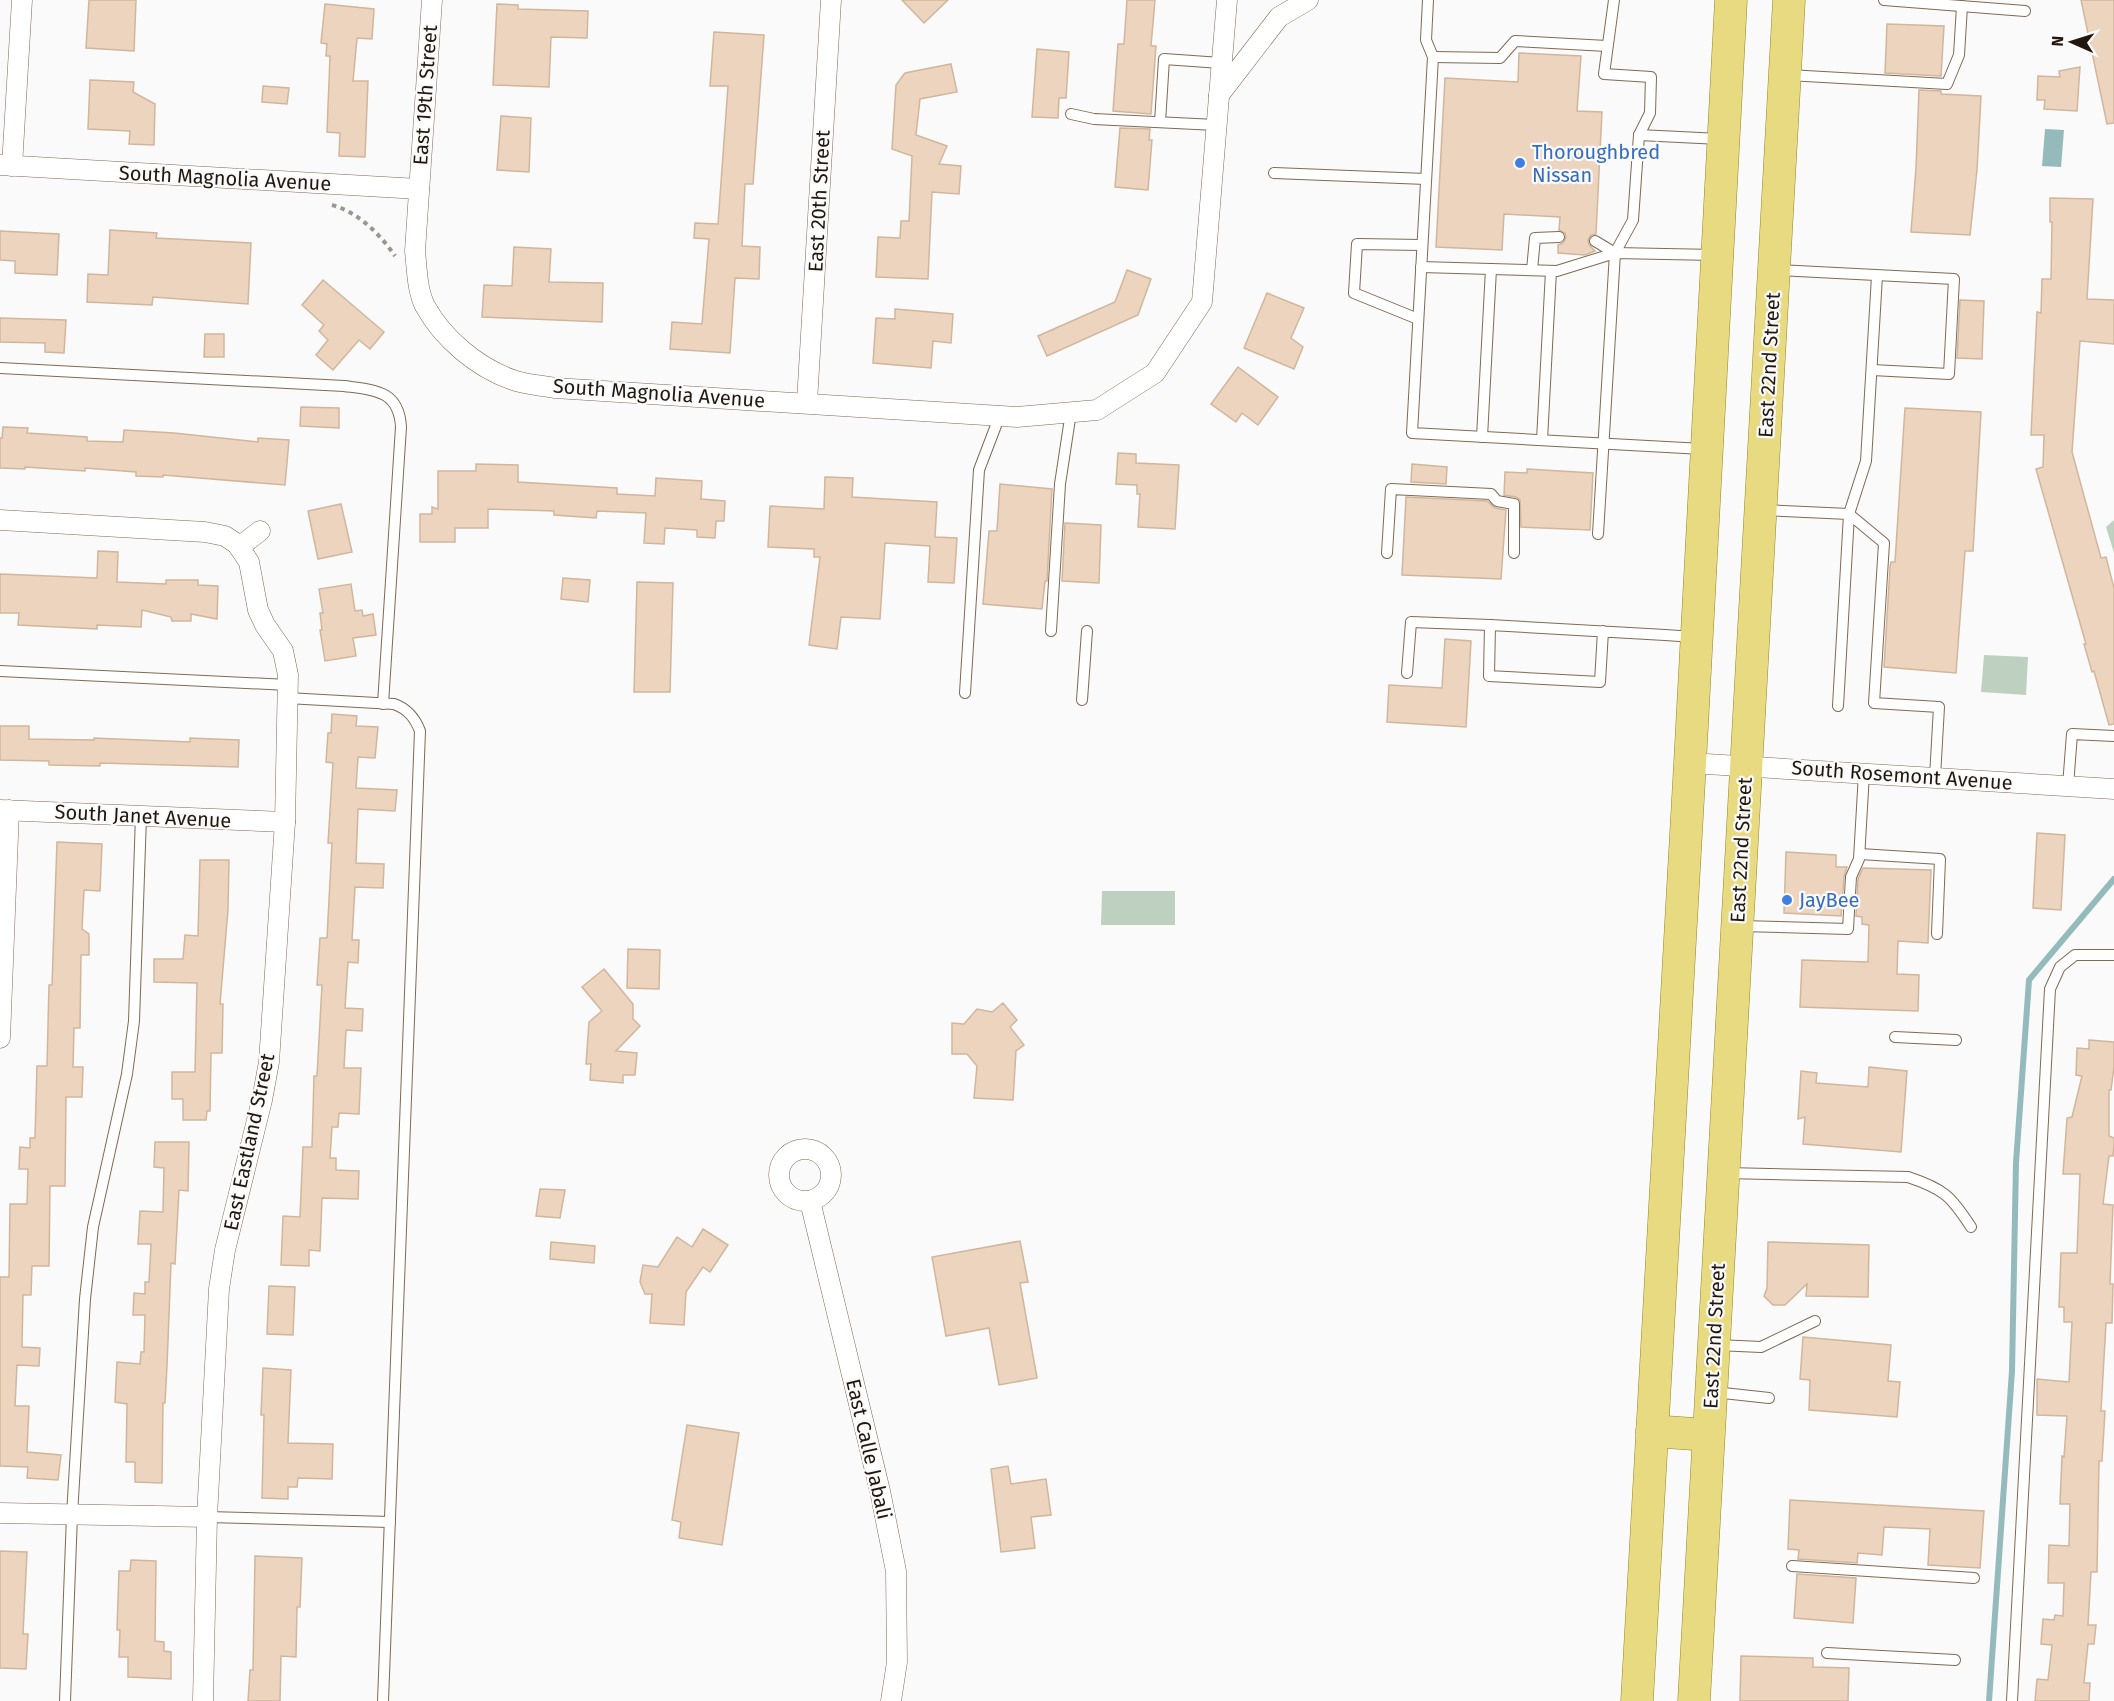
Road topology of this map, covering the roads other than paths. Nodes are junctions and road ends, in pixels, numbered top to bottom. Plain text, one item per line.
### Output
1 (22, 0) edge
2 (432, 0) edge
3 (831, 0) edge
4 (1227, 0) edge
5 (1308, 0) edge
6 (1428, 0) edge
7 (1614, 0) edge
8 (1731, 0) edge
9 (1789, 0) edge
10 (1884, 0) edge
11 (1962, 6) junction
12 (2025, 11) dead end
13 (1607, 46) junction
14 (1433, 57) junction
15 (1221, 63) junction
16 (1785, 75) junction
17 (1219, 95) junction
18 (1071, 114) dead end
19 (1160, 122) junction
20 (1216, 125) junction
21 (1639, 135) junction
22 (1723, 139) junction
23 (6, 166) edge
24 (1274, 173) dead end
25 (1426, 178) junction
26 (419, 189) junction
27 (1559, 237) dead end
28 (1596, 241) dead end
29 (1422, 245) junction
30 (1615, 253) junction
31 (1717, 255) junction
32 (1421, 267) junction
33 (1491, 269) junction
34 (1532, 270) junction
35 (1774, 270) junction
36 (1551, 271) junction
37 (1877, 276) junction
38 (1418, 320) junction
39 (0, 368) edge
40 (1872, 370) junction
41 (807, 402) junction
42 (1071, 412) junction
43 (1000, 415) junction
44 (1482, 437) junction
45 (1542, 440) junction
46 (1603, 444) junction
47 (1707, 449) junction
48 (1761, 509) junction
49 (1849, 514) junction
50 (0, 520) edge
51 (260, 531) dead end
52 (1598, 534) dead end
53 (242, 551) junction
54 (1514, 553) dead end
55 (1387, 554) dead end
56 (1490, 625) junction
57 (1051, 631) dead end
58 (1088, 631) dead end
59 (1603, 631) junction
60 (1697, 637) junction
61 (0, 671) edge
62 (1407, 673) dead end
63 (288, 691) junction
64 (965, 693) dead end
65 (1082, 700) dead end
66 (383, 704) junction
67 (1838, 706) dead end
68 (2114, 736) edge
69 (1690, 762) junction
70 (1746, 765) junction
71 (1864, 773) junction
72 (1935, 777) junction
73 (2068, 786) junction
74 (2114, 789) edge
75 (5, 810) edge
76 (141, 816) junction
77 (285, 822) junction
78 (1860, 854) junction
79 (1737, 926) junction
80 (1937, 934) dead end
81 (2114, 955) edge
82 (1895, 1037) dead end
83 (0, 1038) edge
84 (1956, 1040) dead end
85 (1723, 1173) junction
86 (810, 1201) dead end
87 (1971, 1227) dead end
88 (1815, 1321) dead end
89 (1713, 1345) junction
90 (1711, 1392) junction
91 (1769, 1398) dead end
92 (1652, 1431) junction
93 (1708, 1435) junction
94 (0, 1513) edge
95 (72, 1515) junction
96 (207, 1517) junction
97 (390, 1522) junction
98 (1792, 1566) dead end
99 (1974, 1578) dead end
100 (1827, 1653) dead end
101 (1955, 1660) dead end
102 (65, 1701) edge
103 (203, 1701) edge
104 (383, 1701) edge
105 (891, 1701) edge
106 (1637, 1701) edge
107 (1694, 1701) edge
108 (2012, 1701) edge

1 - 23 street
2 - 26 street, East 19th Street
3 - 41 street, East 20th Street
4 - 15 street, South Magnolia Avenue
5 - 17 street
6 - 14 lane
7 - 13 lane
8 - 22 main road
9 - 16 main road, East 22nd Street
10 - 11 lane
11 - 12 lane
11 - 16 lane
13 - 14 lane
13 - 21 lane
14 - 25 lane
15 - 17 street, South Magnolia Avenue
15 - 19 lane
16 - 35 main road, East 22nd Street
17 - 20 street, South Magnolia Avenue
18 - 19 lane
19 - 20 lane
20 - 42 street, South Magnolia Avenue
21 - 22 lane
21 - 30 lane
22 - 31 main road
23 - 26 street, South Magnolia Avenue
24 - 25 lane
25 - 29 lane
26 - 41 street, South Magnolia Avenue
27 - 34 lane
28 - 30 lane
29 - 32 lane
29 - 38 lane
30 - 31 lane
30 - 36 lane
30 - 46 lane
31 - 47 main road
32 - 33 lane
32 - 38 lane
33 - 34 lane
33 - 44 lane
34 - 36 lane
35 - 37 lane
35 - 48 main road, East 22nd Street
36 - 45 lane
37 - 40 lane
37 - 40 lane
38 - 44 lane
39 - 66 lane
40 - 49 lane
41 - 43 street, South Magnolia Avenue
42 - 43 street, South Magnolia Avenue
42 - 57 lane
43 - 64 lane
44 - 45 lane
45 - 46 lane
46 - 47 lane
46 - 52 lane
47 - 60 main road
48 - 49 lane
48 - 70 main road, East 22nd Street
49 - 67 lane
49 - 72 lane
50 - 53 street
51 - 53 street
53 - 63 street, East Eastland Street
54 - 55 lane
56 - 59 lane
56 - 59 lane
56 - 62 lane
58 - 65 lane
59 - 60 lane
60 - 69 main road
61 - 63 lane
63 - 66 lane
63 - 77 street, East Eastland Street
66 - 97 lane
68 - 73 lane
69 - 70 street, South Rosemont Avenue
69 - 92 main road
70 - 71 street, South Rosemont Avenue
70 - 79 main road, East 22nd Street
71 - 72 street, South Rosemont Avenue
71 - 78 lane
72 - 73 street, South Rosemont Avenue
73 - 74 street, South Rosemont Avenue
75 - 76 street, South Janet Avenue
75 - 83 street
76 - 77 street, South Janet Avenue
76 - 95 lane
77 - 96 street, East Eastland Street
78 - 79 lane
78 - 80 lane
79 - 85 main road, East 22nd Street
81 - 108 lane
82 - 84 lane
85 - 87 lane
85 - 89 main road, East 22nd Street
86 - 105 street, East Calle Jabali
88 - 89 lane
89 - 90 main road, East 22nd Street
90 - 91 lane
90 - 93 main road, East 22nd Street
92 - 93 main road
92 - 106 main road
93 - 107 main road, East 22nd Street
94 - 95 street
95 - 96 street
95 - 102 lane
96 - 97 lane
96 - 103 street, East Eastland Street
97 - 104 lane
98 - 99 lane
100 - 101 lane

